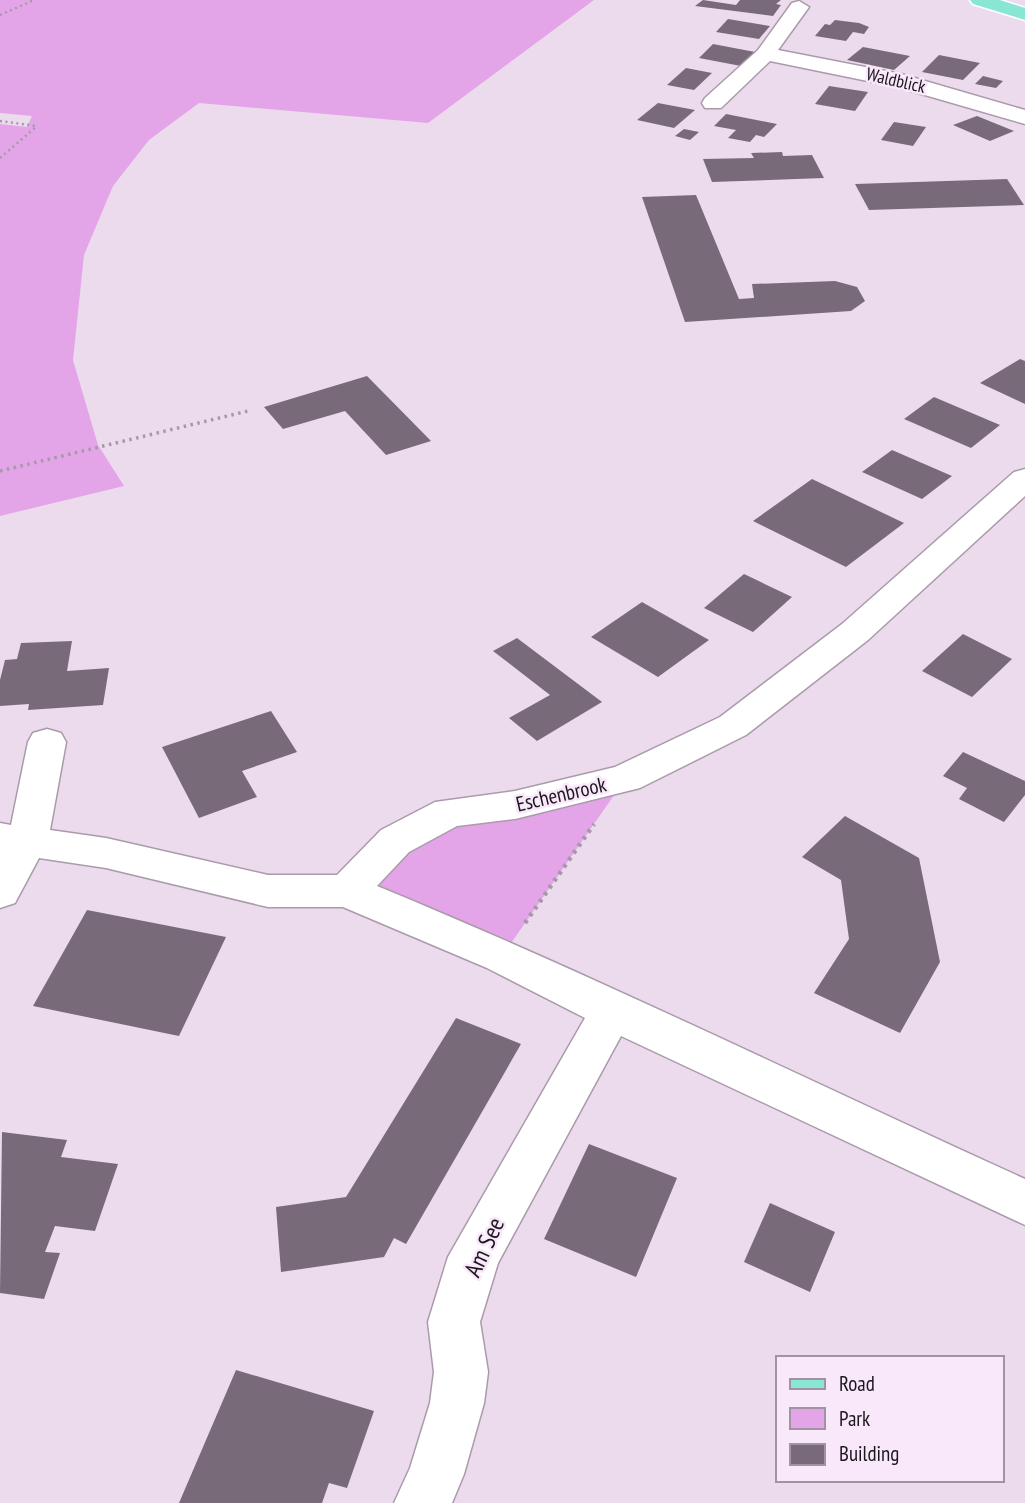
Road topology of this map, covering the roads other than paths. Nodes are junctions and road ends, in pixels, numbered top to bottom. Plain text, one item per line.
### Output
1 (980, 0) edge
2 (799, 7) dead end
3 (1025, 14) edge
4 (765, 54) junction
5 (713, 103) dead end
6 (1025, 117) edge
7 (1025, 479) edge
8 (47, 742) dead end
9 (14, 839) edge
10 (347, 891) junction
11 (0, 892) edge
12 (612, 1011) junction
13 (1025, 1203) edge
14 (423, 1503) edge

1 - 3 main road
2 - 4 street
4 - 5 street
4 - 6 street, Waldblick
7 - 10 street, Eschenbrook
8 - 9 street
9 - 10 street
9 - 11 street
10 - 12 street
12 - 13 street
12 - 14 street, Am See

